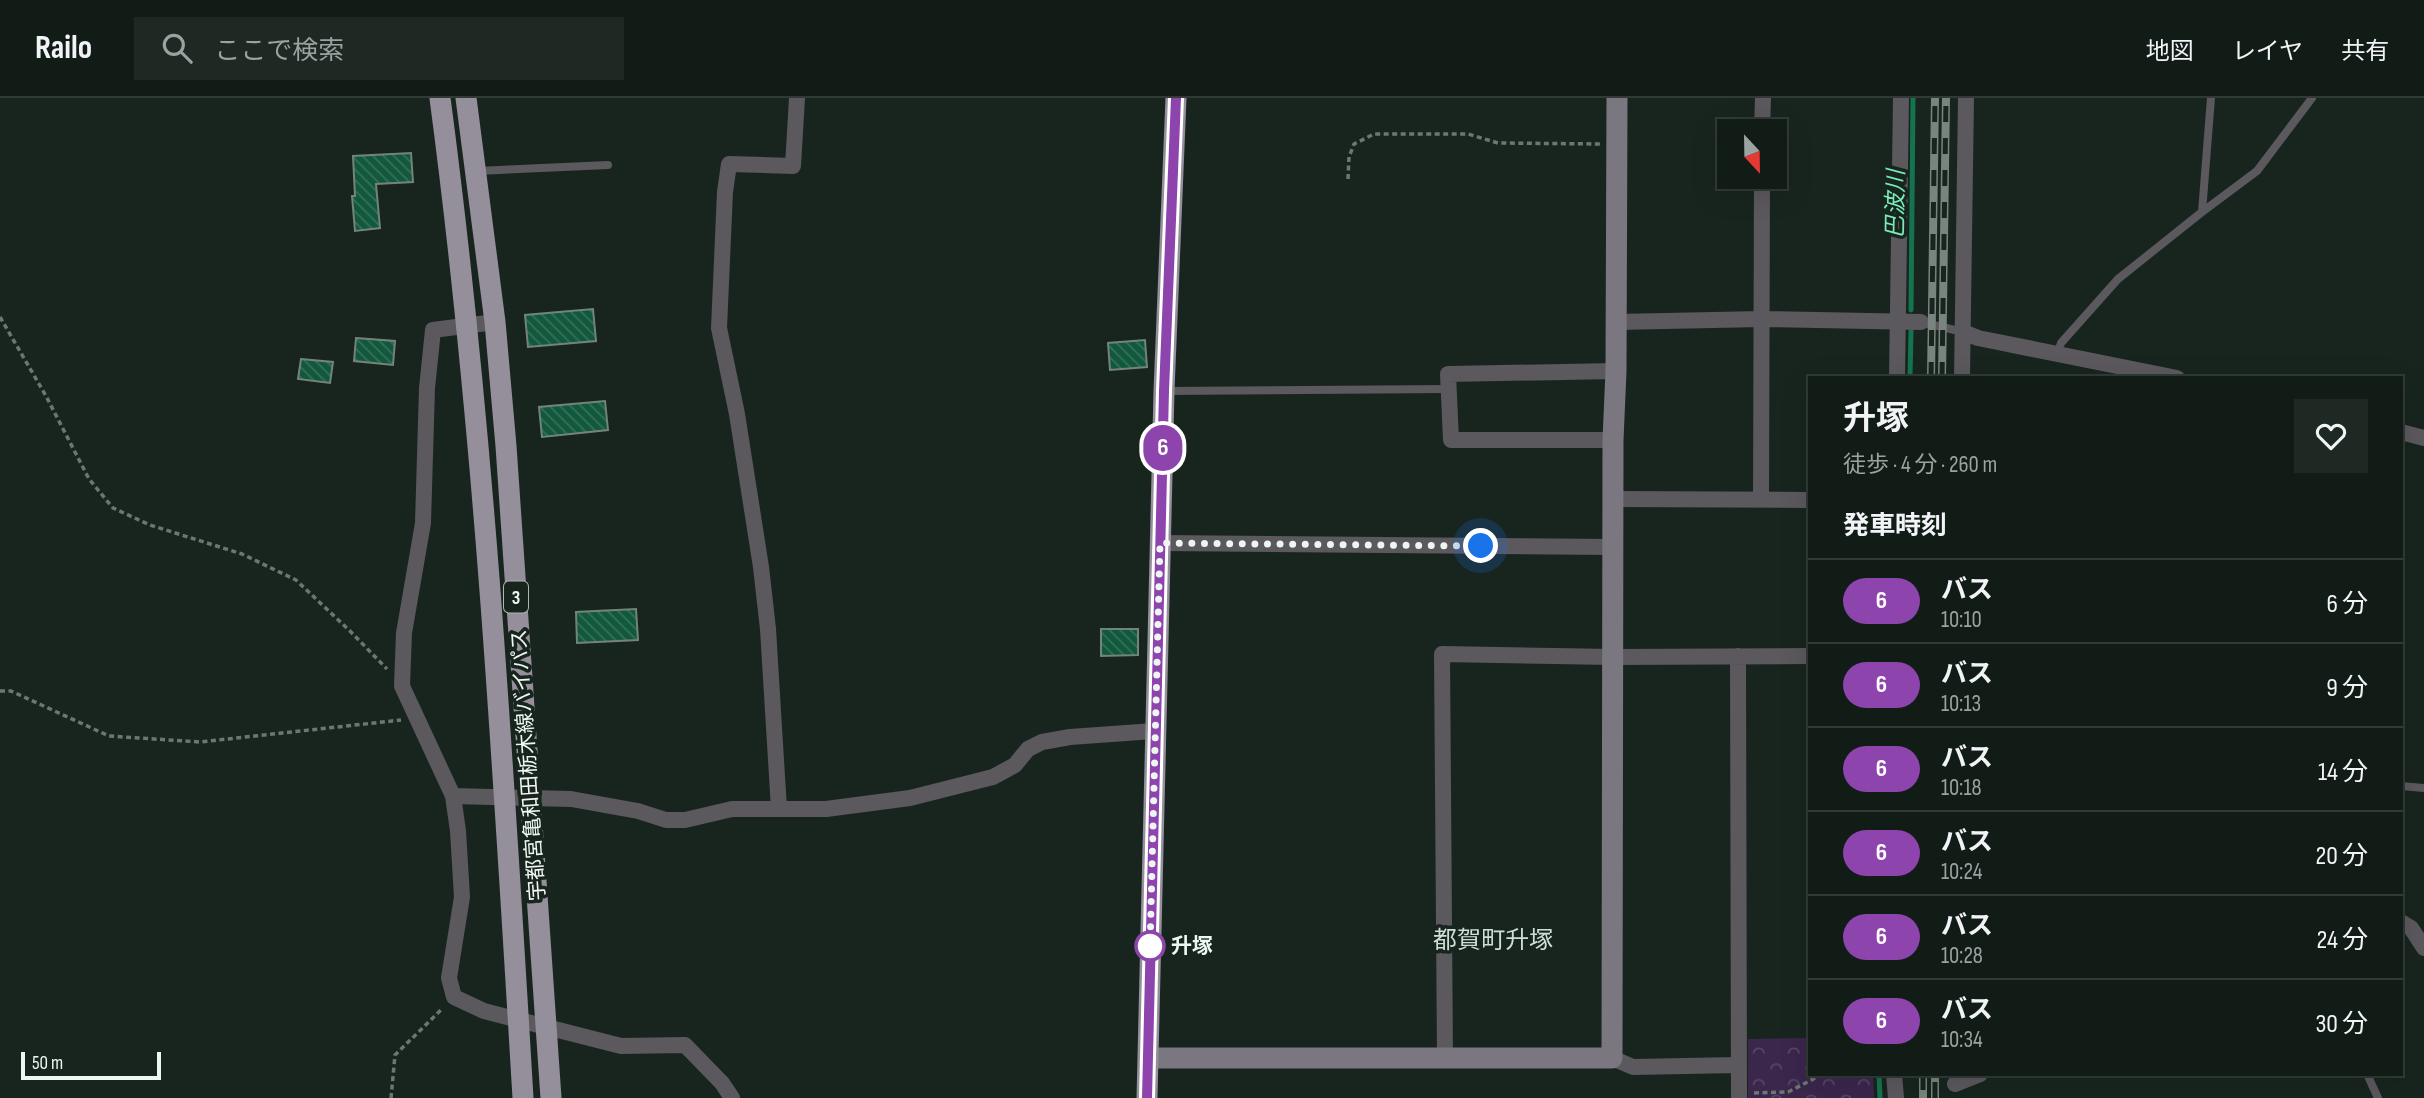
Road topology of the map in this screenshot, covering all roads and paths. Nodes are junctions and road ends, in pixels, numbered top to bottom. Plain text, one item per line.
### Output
1 (440, 98) edge
2 (466, 98) edge
3 (797, 98) edge
4 (1176, 98) edge
5 (1617, 98) edge
6 (1763, 98) edge
7 (1900, 98) edge
8 (1966, 98) edge
9 (2211, 98) edge
10 (2312, 98) edge
11 (1762, 119) edge
12 (1617, 145) junction
13 (608, 165) dead end
14 (477, 171) junction
15 (1348, 179) dead end
16 (1762, 189) edge
17 (2202, 212) junction
18 (0, 317) edge
19 (1762, 319) junction
20 (1898, 321) junction
21 (495, 322) junction
22 (1616, 322) junction
23 (1921, 322) joint
24 (468, 326) junction
25 (1963, 332) junction
26 (2057, 355) junction
27 (1616, 371) junction
28 (1897, 376) edge
29 (1962, 376) edge
30 (2166, 376) edge
31 (1450, 389) junction
32 (1164, 391) junction
33 (2403, 433) edge
34 (2424, 438) edge
35 (1613, 440) junction
36 (1614, 499) junction
37 (1761, 499) junction
38 (1808, 500) edge
39 (1160, 543) junction
40 (1614, 547) junction
41 (1738, 656) junction
42 (1808, 656) edge
43 (1613, 657) junction
44 (402, 686) junction
45 (0, 691) edge
46 (417, 719) junction
47 (1154, 731) junction
48 (2403, 786) edge
49 (2424, 788) edge
50 (453, 796) junction
51 (506, 798) junction
52 (531, 799) junction
53 (779, 809) junction
54 (2403, 923) edge
55 (2424, 948) edge
56 (454, 997) junction
57 (518, 1019) junction
58 (547, 1025) junction
59 (1445, 1057) junction
60 (1149, 1058) junction
61 (1612, 1058) junction
62 (1738, 1065) junction
63 (1819, 1076) edge
64 (1894, 1076) edge
65 (1976, 1076) edge
66 (2368, 1076) edge
67 (1955, 1086) edge
68 (1744, 1096) edge
69 (391, 1098) edge
70 (523, 1098) edge
71 (551, 1098) edge
72 (732, 1098) edge
73 (1147, 1098) edge
74 (1896, 1098) edge
75 (2378, 1098) edge

1 - 24 main road, 宇都宮亀和田栃木線バイパス / 3
2 - 14 main road, 宇都宮亀和田栃木線バイパス / 3
3 - 53 street
4 - 32 main road
5 - 12 street
6 - 11 street
7 - 20 street
8 - 25 street
9 - 17 lane
10 - 17 lane
12 - 15 path
12 - 22 street
13 - 14 lane
14 - 21 main road, 宇都宮亀和田栃木線バイパス / 3
16 - 19 street
17 - 26 lane
18 - 44 path
19 - 20 street
19 - 22 street
19 - 37 street
20 - 23 street
20 - 28 street
21 - 24 street
21 - 52 main road, 宇都宮亀和田栃木線バイパス / 3
22 - 27 street
23 - 25 lane
24 - 44 street
24 - 51 main road, 宇都宮亀和田栃木線バイパス / 3
25 - 26 street
25 - 29 street
26 - 30 street
27 - 31 street
27 - 35 street
31 - 32 lane
31 - 35 street
32 - 39 main road
33 - 34 street
35 - 36 street
36 - 37 street
36 - 40 street
37 - 38 street
39 - 40 street
39 - 47 main road
40 - 43 street
41 - 42 street
41 - 43 street
41 - 62 street
43 - 59 street
43 - 61 street
44 - 46 street
45 - 46 path
46 - 50 street
47 - 53 street
47 - 60 main road
48 - 49 lane
50 - 51 street
50 - 56 street
51 - 52 street
51 - 57 main road, 宇都宮亀和田栃木線バイパス / 3
52 - 53 street
52 - 58 main road, 宇都宮亀和田栃木線バイパス / 3
54 - 55 street
56 - 57 street
56 - 69 path
57 - 58 street
57 - 70 main road, 宇都宮亀和田栃木線バイパス / 3
58 - 71 main road, 宇都宮亀和田栃木線バイパス / 3
58 - 72 street
59 - 60 street
59 - 61 street
60 - 73 main road
61 - 62 street
62 - 68 street
63 - 68 path
64 - 74 street
65 - 67 street
66 - 75 lane

